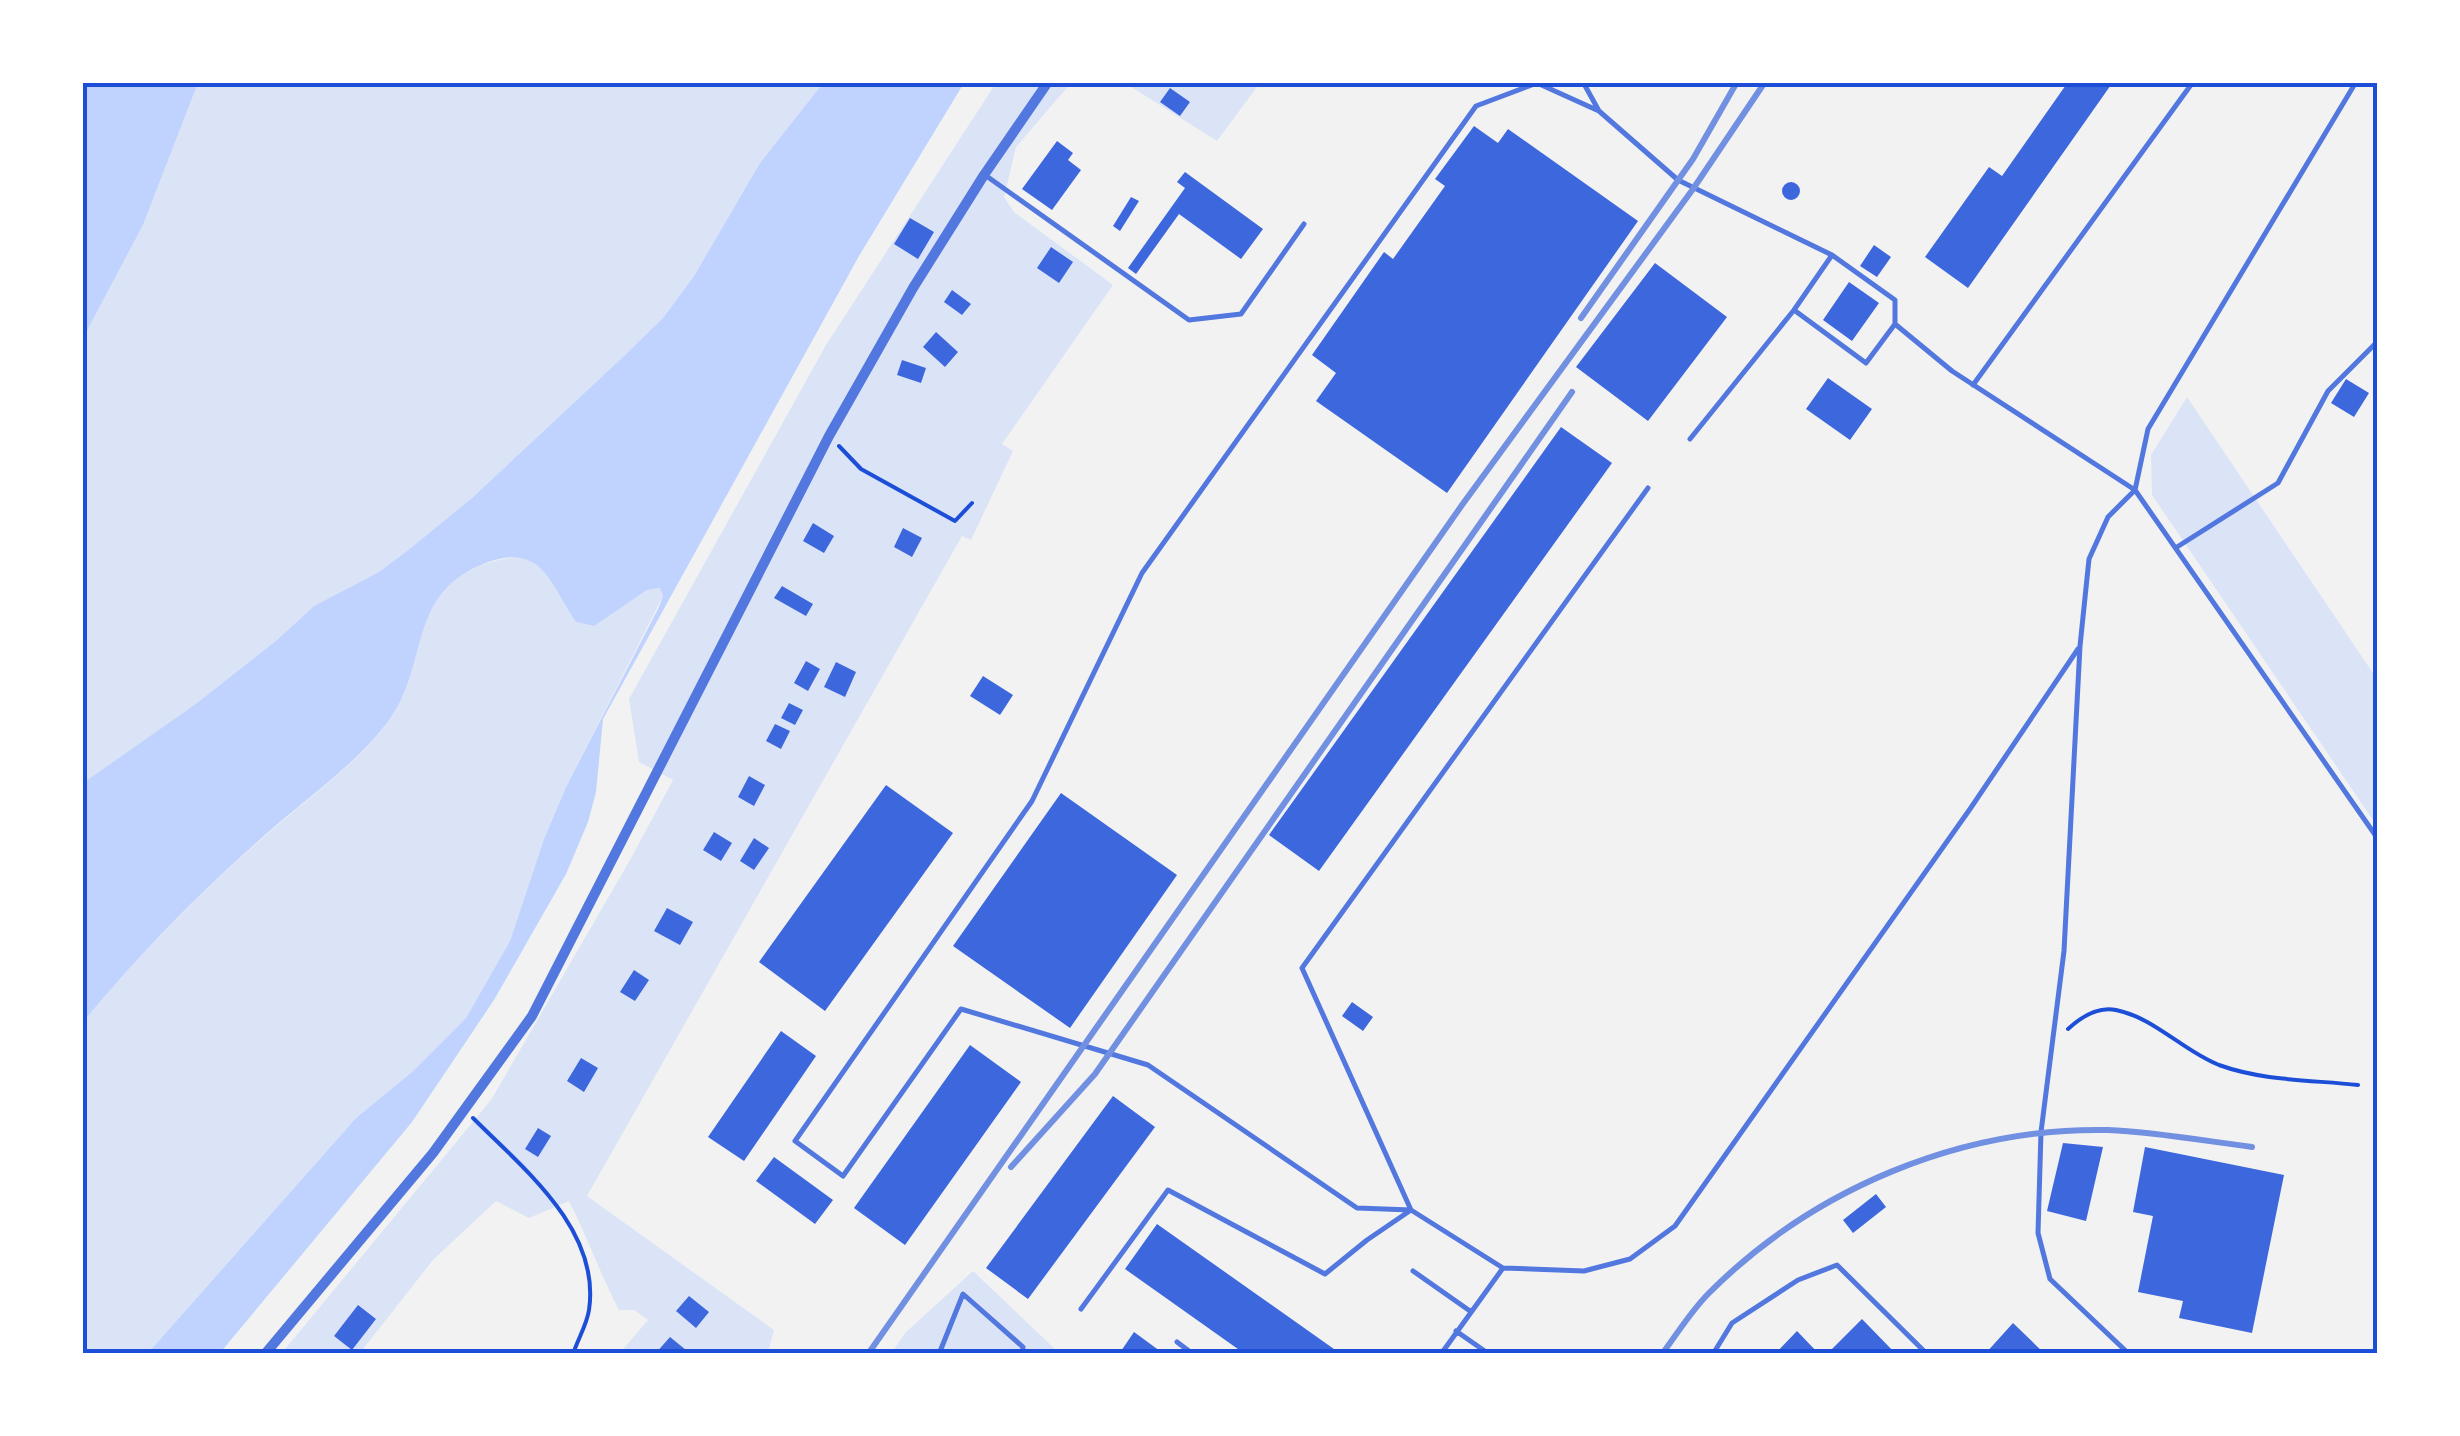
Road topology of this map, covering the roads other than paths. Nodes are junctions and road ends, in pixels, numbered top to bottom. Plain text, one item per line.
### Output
1 (1048, 82) edge
2 (1582, 82) edge
3 (2194, 82) edge
4 (2356, 82) edge
5 (1599, 111) junction
6 (984, 175) junction
7 (1304, 224) dead end
8 (1832, 255) junction
9 (1794, 310) junction
10 (1895, 324) junction
11 (2378, 341) edge
12 (1973, 385) junction
13 (1690, 439) dead end
14 (1648, 488) dead end
15 (2134, 490) junction
16 (2177, 548) junction
17 (2080, 646) junction
18 (2378, 838) edge
19 (1411, 1210) junction
20 (1503, 1268) junction
21 (1413, 1271) dead end
22 (1081, 1309) dead end
23 (1470, 1310) junction
24 (1456, 1330) junction
25 (1176, 1342) dead end
26 (266, 1354) edge
27 (940, 1354) edge
28 (1022, 1354) edge
29 (1194, 1354) edge
30 (1441, 1354) edge
31 (1489, 1354) edge
32 (1713, 1354) edge
33 (1927, 1354) edge
34 (2129, 1354) edge

1 - 6 street
2 - 5 lane
3 - 12 lane
4 - 15 lane
5 - 8 lane
5 - 19 lane
6 - 7 lane
6 - 26 street
8 - 9 lane
8 - 10 lane
9 - 10 lane
9 - 13 lane
10 - 12 lane
11 - 16 lane
12 - 15 lane
14 - 19 lane
15 - 16 lane
15 - 17 lane
16 - 18 lane
17 - 20 lane
17 - 34 lane
19 - 20 lane
19 - 22 lane
20 - 23 lane
21 - 23 lane
23 - 24 lane
24 - 30 lane
24 - 31 lane
25 - 29 lane
27 - 28 lane
32 - 33 lane

